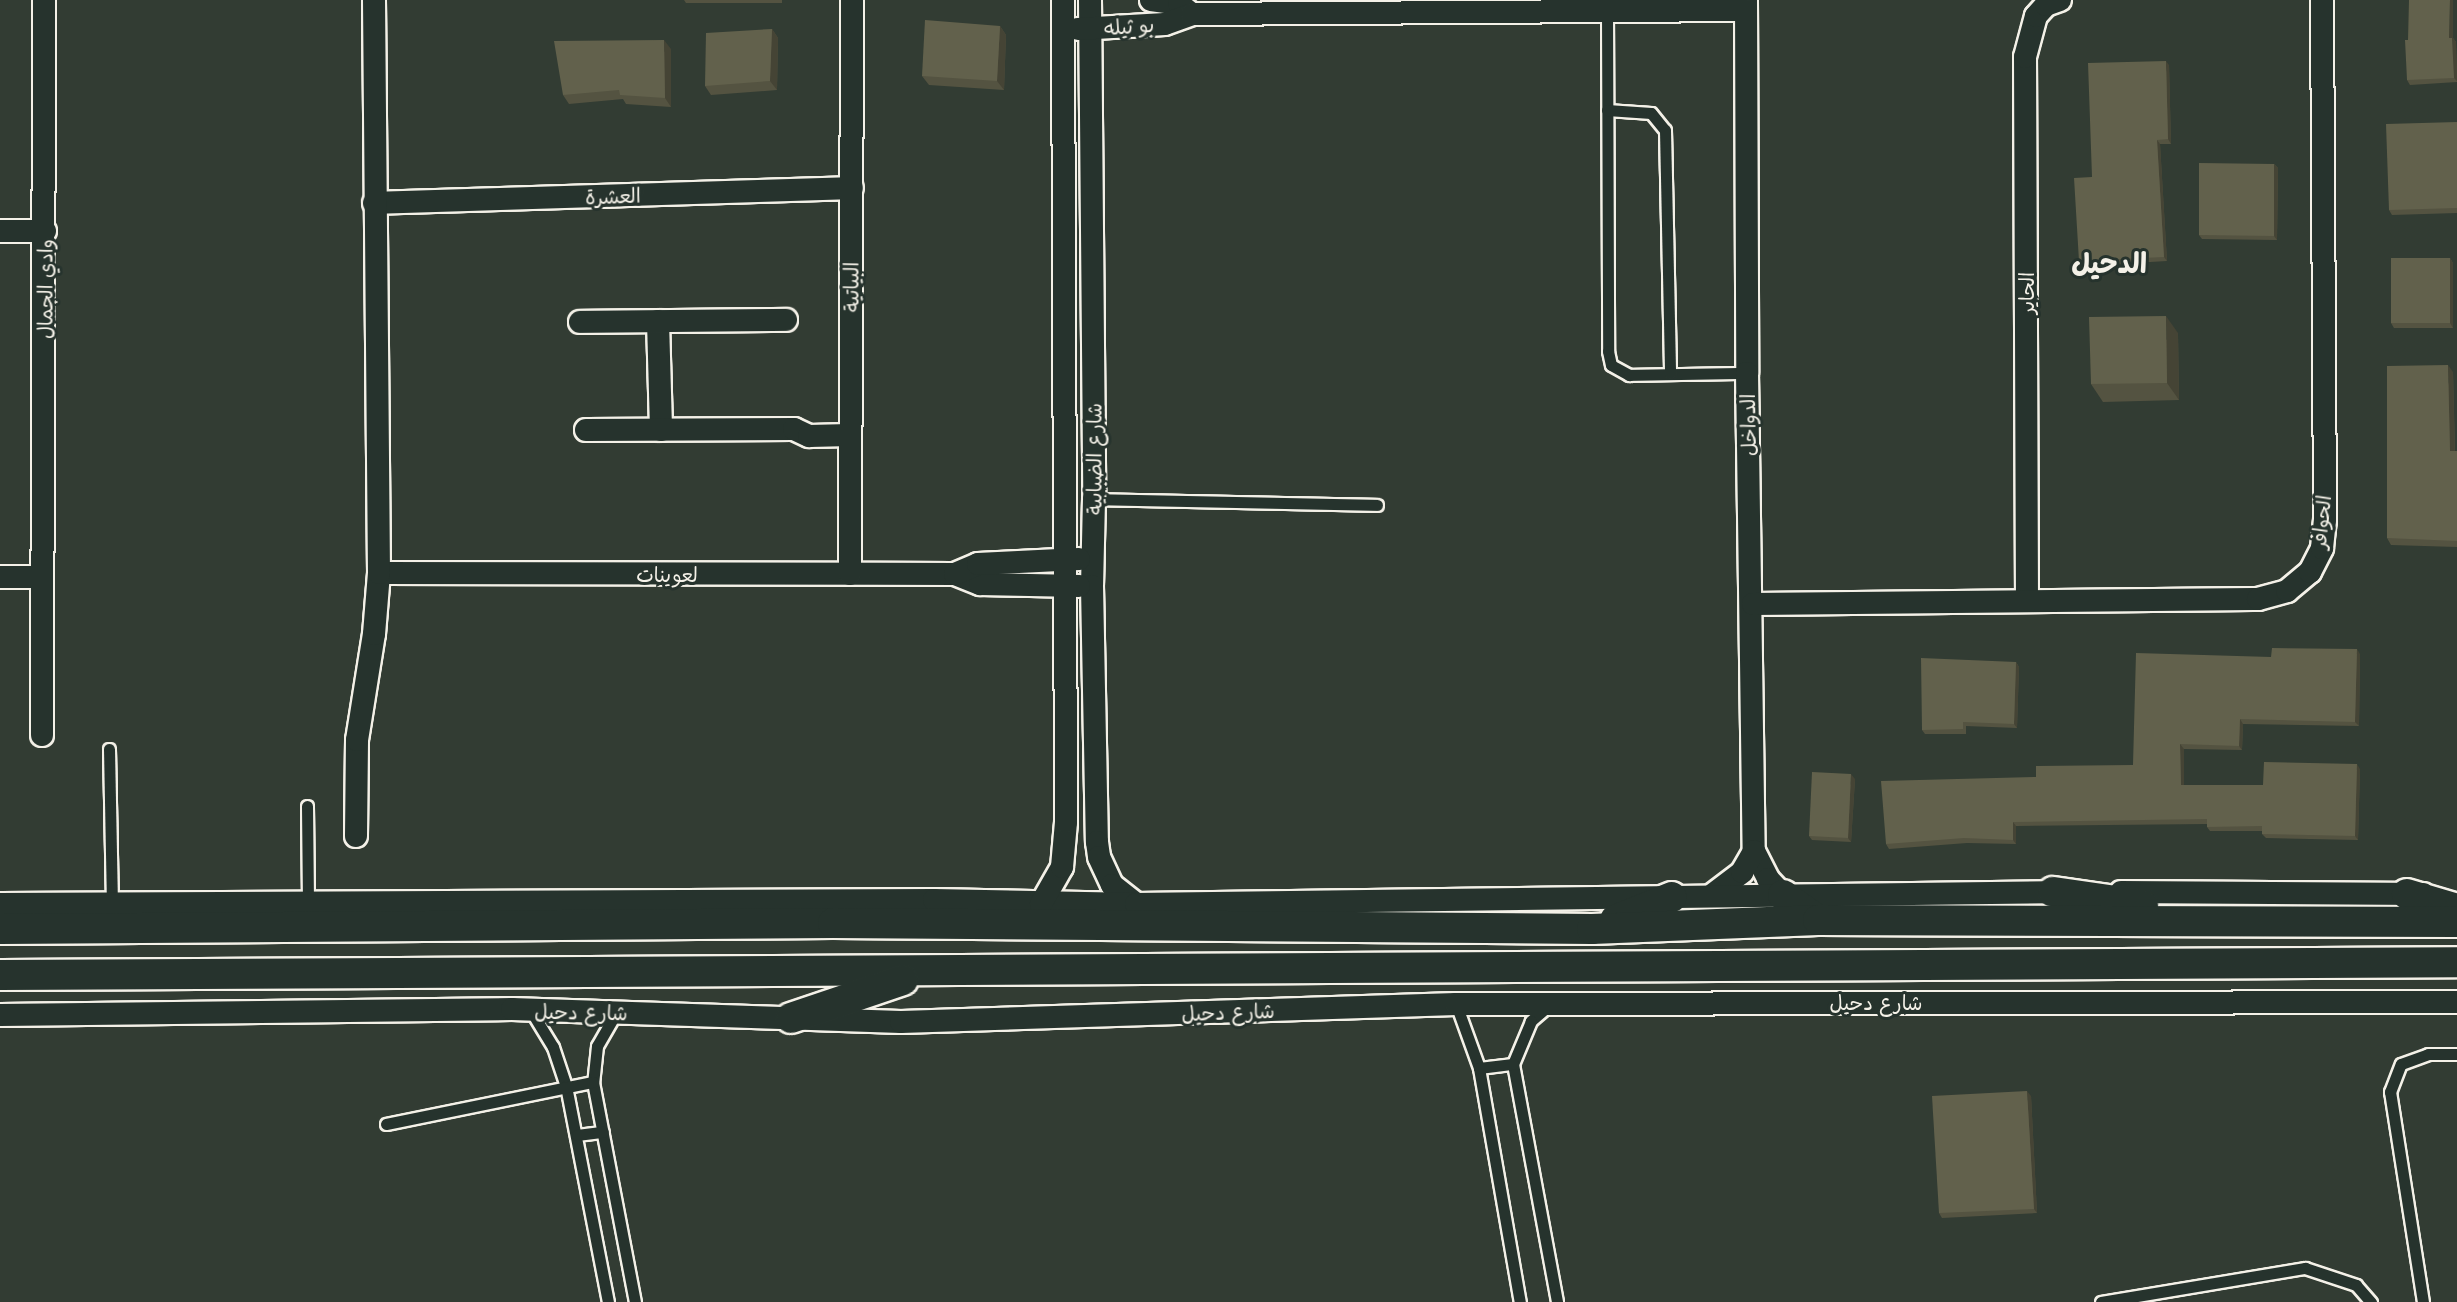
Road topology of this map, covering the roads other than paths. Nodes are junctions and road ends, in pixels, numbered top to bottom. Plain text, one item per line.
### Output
1 (44, 0) edge
2 (374, 0) edge
3 (852, 0) edge
4 (1063, 0) edge
5 (1090, 0) edge
6 (1151, 0) edge
7 (2060, 0) edge
8 (2322, 0) edge
9 (1746, 5) edge
10 (1607, 10) junction
11 (1192, 14) junction
12 (1090, 29) junction
13 (1064, 30) junction
14 (1607, 110) junction
15 (852, 188) junction
16 (374, 203) junction
17 (0, 231) edge
18 (45, 231) junction
19 (786, 320) dead end
20 (658, 321) junction
21 (580, 322) dead end
22 (1747, 373) junction
23 (1670, 374) junction
24 (850, 427) junction
25 (586, 430) dead end
26 (661, 430) junction
27 (1094, 499) junction
28 (1377, 505) dead end
29 (1093, 558) junction
30 (1064, 559) junction
31 (379, 573) junction
32 (850, 574) junction
33 (955, 574) junction
34 (0, 577) edge
35 (42, 577) junction
36 (1064, 586) junction
37 (1092, 586) junction
38 (2027, 601) junction
39 (1753, 604) junction
40 (42, 735) dead end
41 (109, 749) dead end
42 (307, 806) dead end
43 (356, 836) dead end
44 (1754, 851) junction
45 (2053, 892) junction
46 (2407, 894) junction
47 (1712, 895) junction
48 (1783, 895) junction
49 (2457, 896) edge
50 (1672, 897) junction
51 (934, 900) junction
52 (308, 902) junction
53 (0, 904) edge
54 (112, 904) junction
55 (1041, 904) junction
56 (1136, 904) junction
57 (2457, 909) edge
58 (1818, 920) junction
59 (2247, 921) junction
60 (2457, 922) edge
61 (878, 923) junction
62 (0, 929) edge
63 (1592, 929) junction
64 (2457, 962) edge
65 (925, 972) junction
66 (0, 975) edge
67 (2457, 1002) edge
68 (1550, 1003) junction
69 (1456, 1004) junction
70 (531, 1011) junction
71 (617, 1012) junction
72 (0, 1015) edge
73 (791, 1018) junction
74 (2457, 1054) edge
75 (1513, 1064) junction
76 (1479, 1068) junction
77 (593, 1082) junction
78 (566, 1086) junction
79 (386, 1124) dead end
80 (603, 1132) junction
81 (577, 1135) junction
82 (608, 1302) edge
83 (635, 1302) edge
84 (1520, 1302) edge
85 (1557, 1302) edge
86 (2101, 1302) edge
87 (2371, 1302) edge
88 (2423, 1302) edge

1 - 18 street, وادي الجمال
2 - 16 street
3 - 15 street, البياتية
4 - 13 street, شارع الضبابية
5 - 12 street, شارع الضبابية
6 - 11 street, بو ثيله
7 - 38 street, الحاير
8 - 38 street, الحوافر
9 - 10 street, بو ثيله
9 - 22 street, الدواخل
10 - 11 street, بو ثيله
10 - 14 lane
11 - 12 street, بو ثيله
12 - 13 street, بو ثيله
12 - 27 street, شارع الضبابية
13 - 30 street, شارع الضبابية
14 - 23 lane
14 - 23 lane
15 - 16 street, العشرة
15 - 24 street, البياتية
16 - 31 street
17 - 18 street
18 - 35 street, وادي الجمال
19 - 20 street
20 - 21 street
20 - 26 street
22 - 23 lane
22 - 39 street, الدواخل
24 - 26 street
24 - 32 street, البياتية
25 - 26 street
27 - 28 lane
27 - 29 street, شارع الضبابية
29 - 30 street, لعوينات
29 - 37 street, شارع الضبابية
30 - 33 street, لعوينات
30 - 36 street, شارع الضبابية
31 - 32 street, لعوينات
31 - 43 street
32 - 33 street, لعوينات
33 - 36 street, لعوينات
34 - 35 street
35 - 40 street, وادي الجمال
36 - 37 street, لعوينات
36 - 55 street, شارع الضبابية
37 - 56 street, شارع الضبابية
38 - 39 street, الحوافر
39 - 44 street, الدواخل
41 - 54 lane
42 - 52 lane
44 - 47 street
44 - 48 street, الدواخل
45 - 46 street
45 - 48 street
45 - 59 main road
46 - 49 street
46 - 57 main road
47 - 48 street
47 - 50 street
48 - 58 main road
50 - 56 street
50 - 63 main road
51 - 52 street
51 - 55 street
51 - 61 main road
52 - 54 street
53 - 54 street
55 - 56 street
58 - 59 main road
58 - 63 main road
59 - 60 main road
61 - 62 main road
61 - 63 main road
64 - 65 main road, شارع دحيل
65 - 66 main road, شارع دحيل
65 - 73 main road
67 - 68 street, شارع دحيل
68 - 69 street, شارع دحيل
68 - 75 lane
69 - 73 street, شارع دحيل
69 - 76 lane
70 - 71 street, شارع دحيل
70 - 72 street, شارع دحيل
70 - 78 lane
71 - 73 street, شارع دحيل
71 - 77 lane
74 - 88 lane
75 - 76 lane
75 - 85 lane
76 - 84 lane
77 - 78 lane
77 - 80 lane
78 - 79 lane
78 - 81 lane
80 - 81 lane
80 - 83 lane
81 - 82 lane
86 - 87 lane

